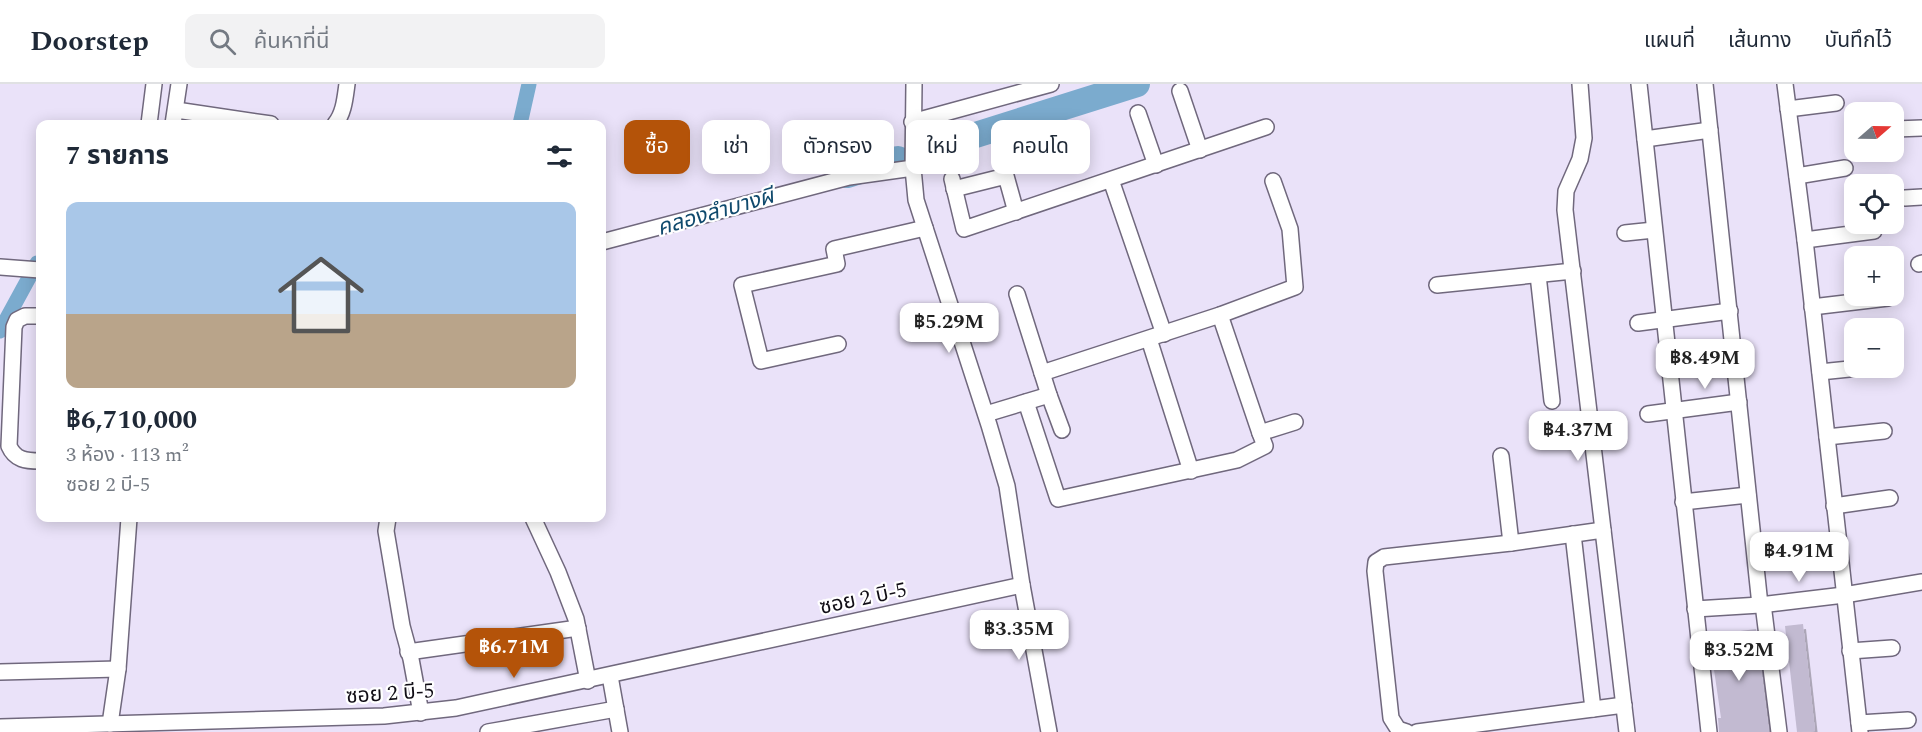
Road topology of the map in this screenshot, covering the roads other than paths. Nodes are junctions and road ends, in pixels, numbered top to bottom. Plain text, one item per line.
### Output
1 (154, 84) edge
2 (179, 84) edge
3 (347, 84) edge
4 (914, 84) edge
5 (1051, 84) edge
6 (1580, 84) edge
7 (1639, 84) edge
8 (1705, 84) edge
9 (1785, 84) edge
10 (1180, 92) dead end
11 (1836, 103) dead end
12 (1788, 109) junction
13 (1138, 113) dead end
14 (175, 117) edge
15 (150, 120) edge
16 (216, 120) edge
17 (337, 120) edge
18 (912, 120) edge
19 (919, 120) edge
20 (1266, 127) dead end
21 (1922, 128) edge
22 (1904, 129) edge
23 (1710, 130) junction
24 (1645, 139) junction
25 (1200, 150) junction
26 (1156, 165) junction
27 (1845, 168) dead end
28 (906, 169) edge
29 (913, 174) edge
30 (1797, 176) junction
31 (1111, 180) junction
32 (1274, 181) dead end
33 (1922, 197) edge
34 (1905, 198) dead end
35 (1016, 212) junction
36 (925, 228) junction
37 (1654, 230) junction
38 (1625, 233) dead end
39 (1851, 234) edge
40 (1805, 240) junction
41 (606, 241) edge
42 (0, 267) edge
43 (36, 270) edge
44 (1573, 271) junction
45 (1538, 275) junction
46 (1437, 285) dead end
47 (1017, 294) dead end
48 (1844, 303) edge
49 (1812, 307) junction
50 (1730, 311) junction
51 (1220, 315) junction
52 (36, 316) edge
53 (1665, 319) junction
54 (1638, 322) dead end
55 (1164, 334) junction
56 (1149, 339) junction
57 (838, 344) dead end
58 (1844, 370) edge
59 (1820, 372) junction
60 (1042, 374) junction
61 (1049, 395) junction
62 (1552, 401) dead end
63 (1026, 402) junction
64 (1739, 402) junction
65 (1675, 411) junction
66 (986, 414) junction
67 (1648, 414) dead end
68 (1295, 422) dead end
69 (1062, 430) dead end
70 (1884, 431) dead end
71 (1260, 434) junction
72 (1827, 437) junction
73 (1501, 456) dead end
74 (36, 461) edge
75 (1191, 471) junction
76 (1749, 495) junction
77 (1890, 498) dead end
78 (1683, 502) junction
79 (1834, 506) junction
80 (129, 522) edge
81 (387, 522) edge
82 (535, 522) edge
83 (1603, 530) junction
84 (1573, 534) junction
85 (1511, 543) junction
86 (1916, 583) edge
87 (1022, 585) junction
88 (1844, 595) junction
89 (1762, 604) junction
90 (1695, 609) junction
91 (578, 628) junction
92 (1892, 648) dead end
93 (1850, 651) junction
94 (408, 652) junction
95 (118, 669) junction
96 (0, 672) edge
97 (610, 676) junction
98 (588, 681) junction
99 (1624, 705) junction
100 (1593, 708) junction
101 (616, 709) junction
102 (421, 713) junction
103 (1908, 720) dead end
104 (110, 724) junction
105 (0, 727) edge
106 (1859, 728) edge
107 (488, 732) edge
108 (620, 732) edge
109 (1049, 732) edge
110 (1407, 732) edge
111 (1417, 732) edge
112 (1627, 732) edge
113 (1709, 732) edge
114 (1779, 732) edge

1 - 15 street
2 - 14 street
3 - 17 street
4 - 18 street
5 - 19 street
6 - 44 street
7 - 24 street
8 - 23 street
9 - 12 street
10 - 25 street
11 - 12 street
12 - 30 street
13 - 26 street
14 - 16 street
20 - 25 street
21 - 22 street
23 - 24 street
23 - 50 street
24 - 37 street
25 - 26 street
26 - 31 street
27 - 30 street
28 - 41 street
29 - 36 street
30 - 40 street
31 - 35 street
31 - 55 street
32 - 51 street
33 - 34 street
35 - 35 street
36 - 57 street
36 - 66 street
37 - 38 street
37 - 53 street
39 - 40 street
40 - 49 street
42 - 43 street
44 - 45 street
44 - 83 street
45 - 46 street
45 - 62 street
47 - 60 street
48 - 49 street
49 - 59 street
50 - 53 street
50 - 64 street
51 - 55 street
51 - 71 street
52 - 74 street
53 - 54 street
53 - 65 street
55 - 56 street
56 - 60 street
56 - 75 street
58 - 59 street
59 - 72 street
60 - 61 street
61 - 63 street
61 - 69 street
63 - 66 street
63 - 75 street
64 - 65 street
64 - 76 street
65 - 67 street
65 - 78 street
66 - 87 street
68 - 71 street
70 - 72 street
71 - 75 street
72 - 79 street
73 - 85 street
76 - 78 street
76 - 89 street
77 - 79 street
78 - 90 street
79 - 88 street
80 - 95 street
81 - 94 street
82 - 91 street
83 - 84 street
83 - 99 street
84 - 85 street
84 - 100 street
85 - 110 street
86 - 88 street
87 - 97 street, ซอย 2 บี-5
87 - 109 street
88 - 89 street
88 - 93 street
89 - 90 street
89 - 114 street
90 - 113 street
91 - 94 street
91 - 98 street
92 - 93 street
93 - 106 street
94 - 102 street
95 - 96 street
95 - 104 street
97 - 98 street, ซอย 2 บี-5
97 - 101 street
98 - 102 street, ซอย 2 บี-5
99 - 100 street
99 - 112 street
100 - 111 street
101 - 107 street
101 - 108 street
102 - 104 street, ซอย 2 บี-5
103 - 106 street
104 - 105 street, ซอย 2 บี-5

